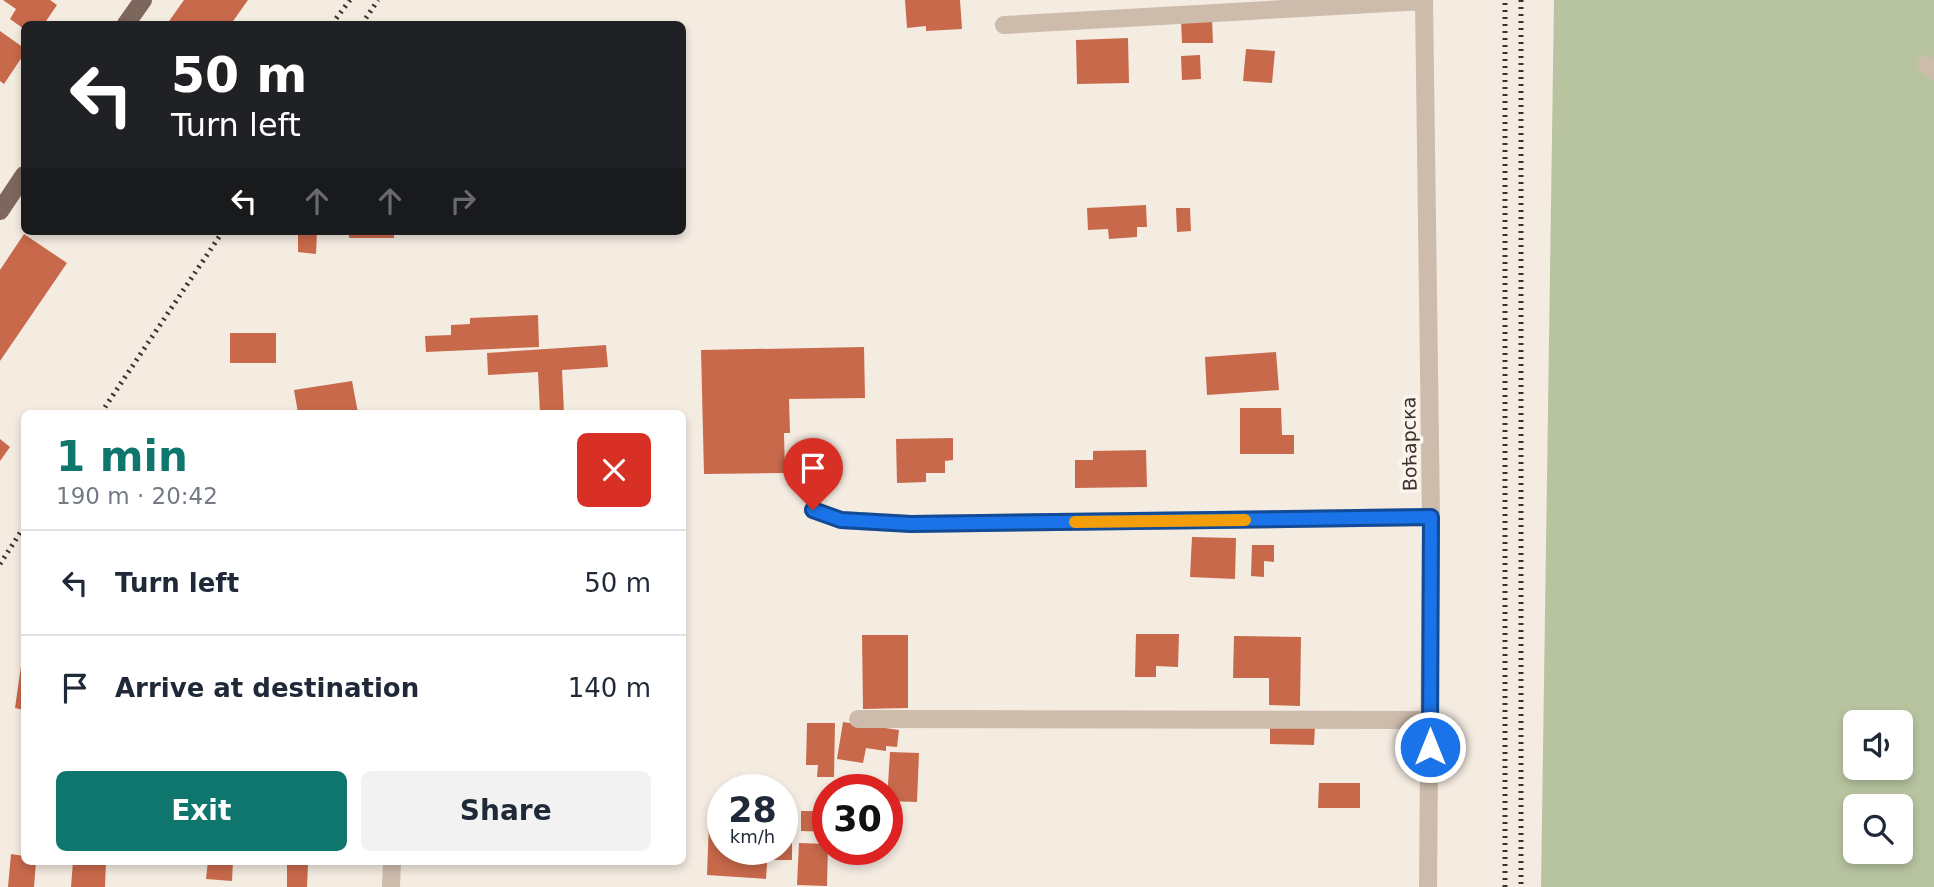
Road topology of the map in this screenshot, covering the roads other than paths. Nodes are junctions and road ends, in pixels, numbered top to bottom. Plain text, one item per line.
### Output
1 (143, 0) edge
2 (1424, 0) edge
3 (128, 21) edge
4 (1004, 25) dead end
5 (21, 180) edge
6 (0, 211) edge
7 (813, 510) dead end
8 (1431, 517) junction
9 (858, 719) dead end
10 (1430, 720) junction
11 (392, 865) edge
12 (391, 887) edge
13 (1428, 887) edge

1 - 3 main road
2 - 4 street
2 - 8 street, Воћарска
5 - 6 main road
7 - 8 street
8 - 10 street, Воћарска
9 - 10 street
10 - 13 street, Воћарска
11 - 12 street

